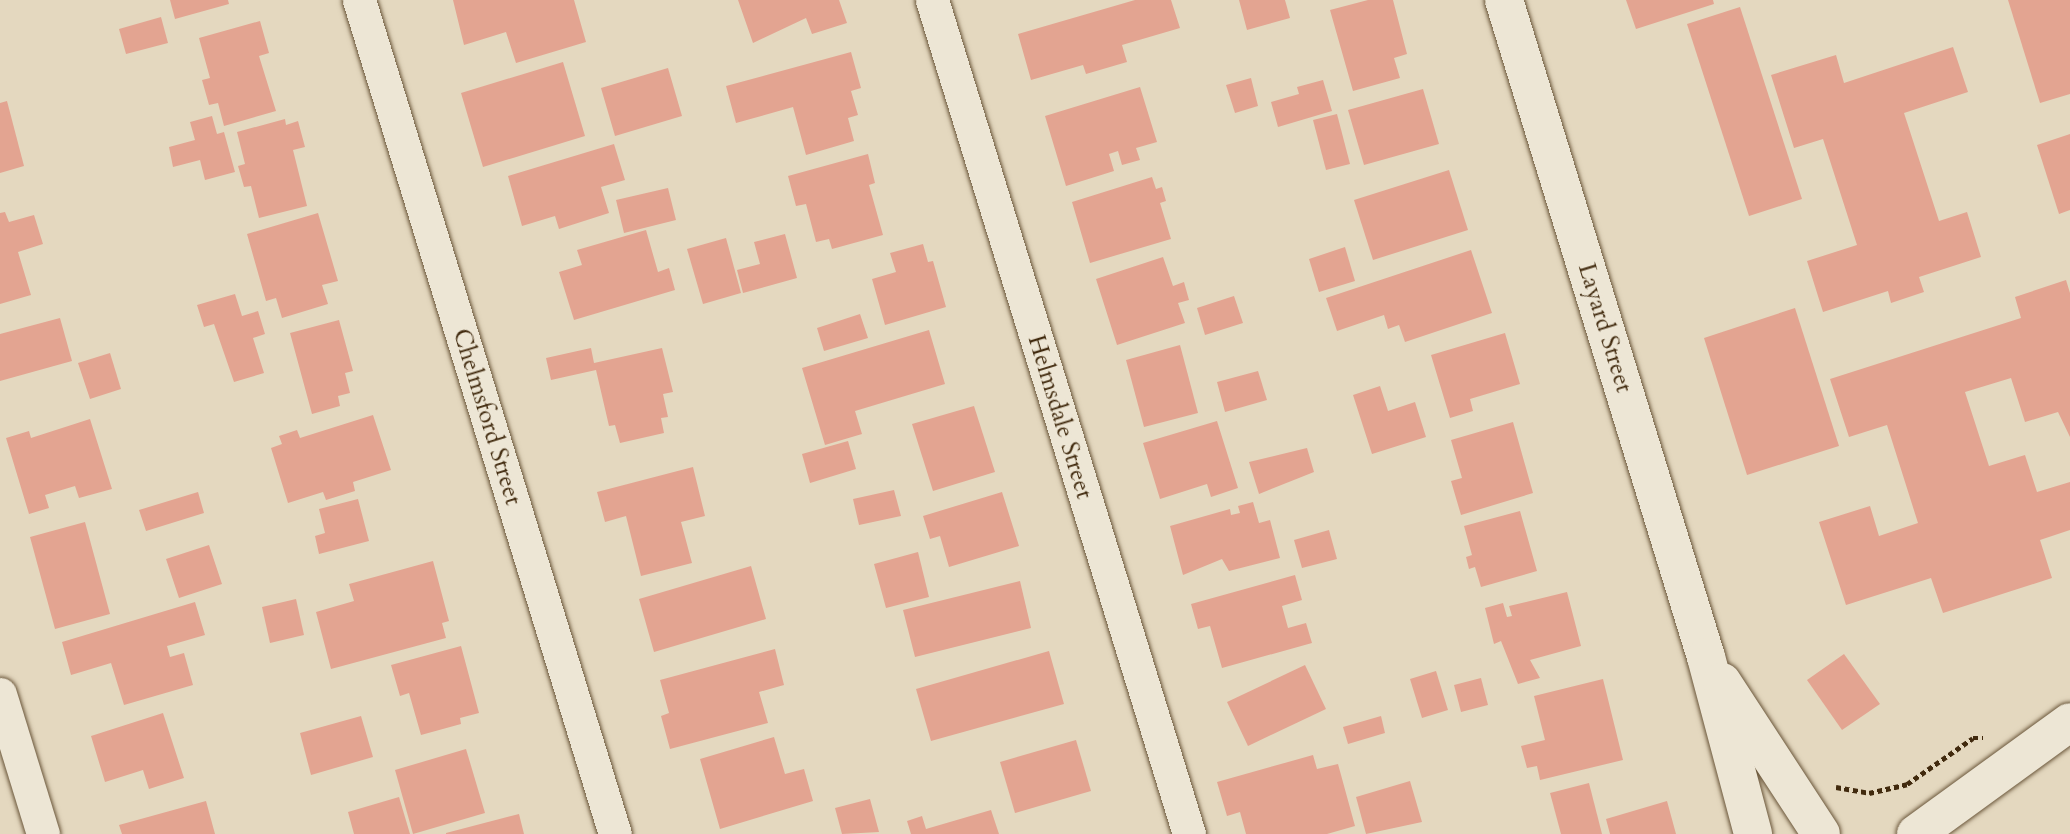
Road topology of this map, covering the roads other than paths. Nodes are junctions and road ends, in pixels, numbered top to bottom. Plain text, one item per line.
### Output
1 (359, 0) edge
2 (932, 0) edge
3 (1504, 0) edge
4 (1706, 657) junction
5 (0, 694) edge
6 (2070, 722) edge
7 (43, 834) edge
8 (615, 834) edge
9 (1189, 834) edge
10 (1753, 834) edge
11 (1821, 834) edge
12 (1916, 834) edge

1 - 8 street, Chelmsford Street
2 - 9 street, Helmsdale Street
3 - 4 street, Layard Street
4 - 10 street, Layard Street
4 - 11 street, Layard Street
5 - 7 street
6 - 12 street

